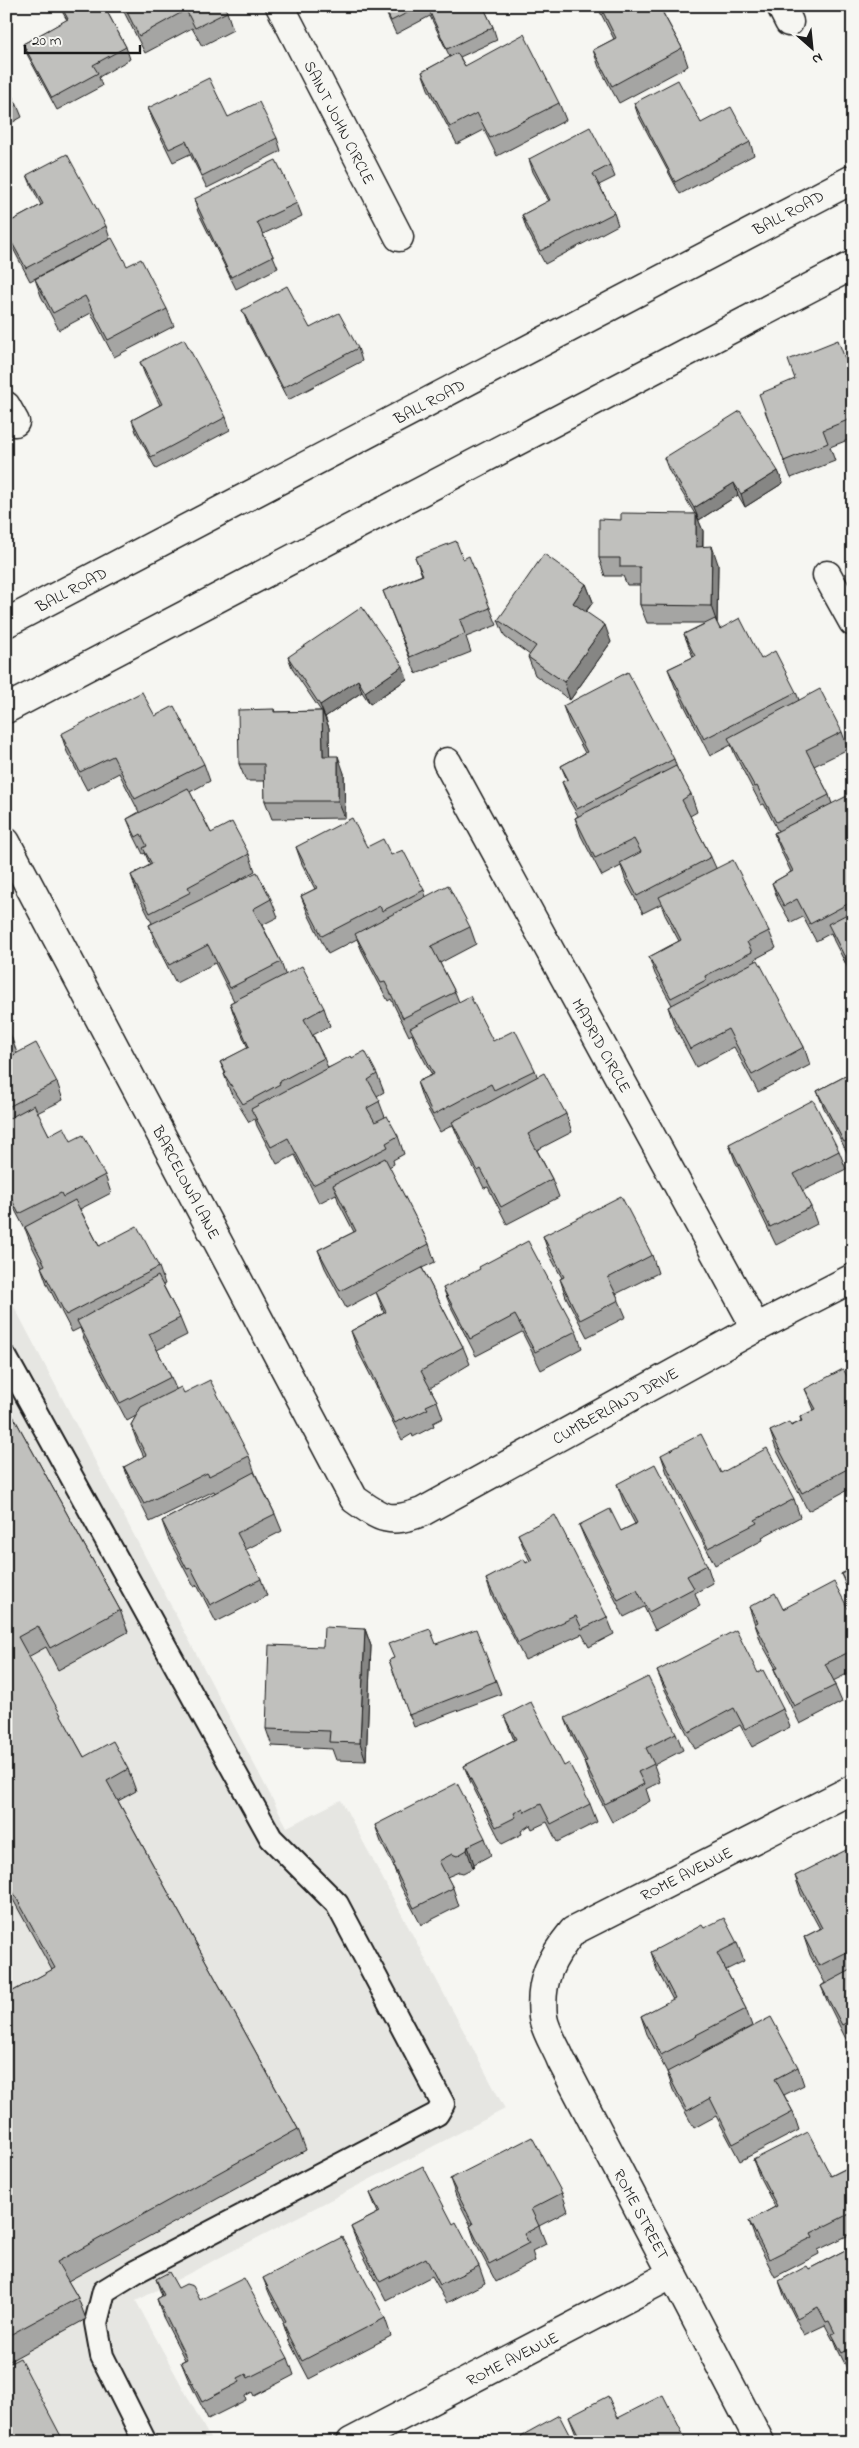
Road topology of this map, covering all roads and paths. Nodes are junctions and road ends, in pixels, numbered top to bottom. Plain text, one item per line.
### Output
1 (280, 6) edge
2 (853, 178) edge
3 (399, 237) dead end
4 (853, 265) edge
5 (827, 575) dead end
6 (853, 622) edge
7 (6, 623) edge
8 (6, 709) edge
9 (447, 762) dead end
10 (6, 842) edge
11 (853, 1278) edge
12 (756, 1328) junction
13 (6, 1358) edge
14 (376, 1515) joint
15 (853, 1789) edge
16 (544, 1981) joint
17 (673, 2274) junction
18 (144, 2442) edge
19 (351, 2442) edge
20 (760, 2442) edge

1 - 3 street, SAINT JOHN CIRCLE
2 - 7 street, BALL ROAD
4 - 8 street
5 - 6 street
9 - 12 street, MADRID CIRCLE
10 - 14 street, BARCELONA LANE
11 - 12 street, CUMBERLAND DRIVE
12 - 14 street, CUMBERLAND DRIVE
13 - 18 lane
15 - 16 street, ROME AVENUE
16 - 17 street, ROME STREET
17 - 19 street, ROME AVENUE
17 - 20 street, ROME STREET

